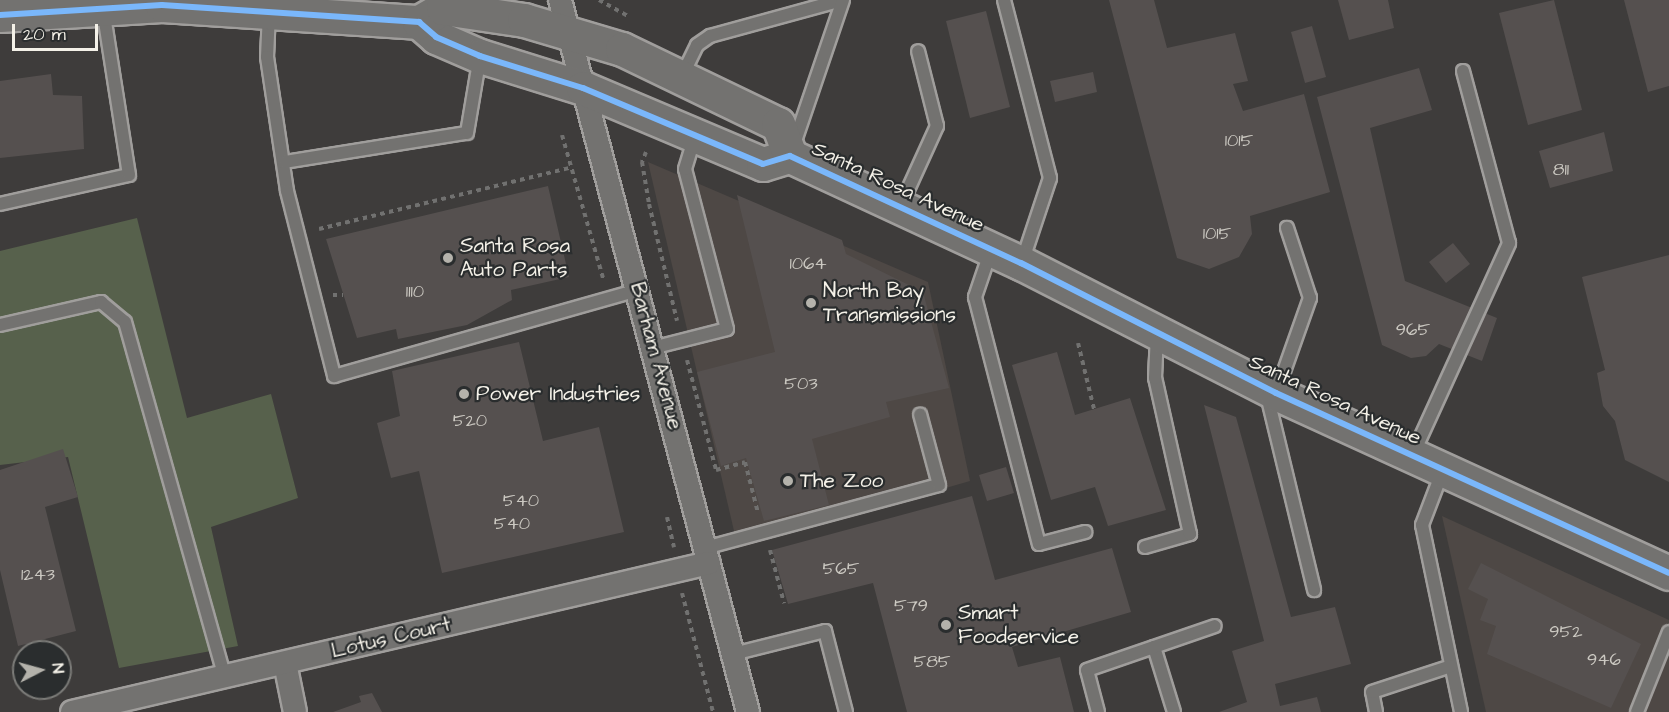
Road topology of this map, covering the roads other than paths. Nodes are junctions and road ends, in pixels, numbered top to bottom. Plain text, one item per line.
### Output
1 (560, 0) edge
2 (842, 0) edge
3 (1004, 0) edge
4 (173, 3) edge
5 (103, 5) junction
6 (269, 11) junction
7 (0, 15) edge
8 (419, 22) junction
9 (570, 34) junction
10 (918, 51) dead end
11 (480, 56) junction
12 (1462, 71) dead end
13 (682, 76) junction
14 (583, 88) junction
15 (695, 137) junction
16 (790, 156) junction
17 (285, 162) junction
18 (0, 204) edge
19 (900, 206) junction
20 (1287, 228) dead end
21 (992, 249) junction
22 (1021, 263) junction
23 (638, 290) junction
24 (0, 326) edge
25 (1157, 333) junction
26 (656, 347) junction
27 (1271, 390) junction
28 (920, 414) dead end
29 (1413, 454) junction
30 (1443, 469) junction
31 (1084, 532) dead end
32 (1145, 547) dead end
33 (707, 555) junction
34 (1669, 573) edge
35 (1314, 590) dead end
36 (1215, 626) dead end
37 (1669, 632) edge
38 (1154, 647) junction
39 (733, 654) junction
40 (285, 663) junction
41 (1451, 666) junction
42 (225, 677) junction
43 (72, 712) edge
44 (296, 712) edge
45 (748, 712) edge
46 (846, 712) edge
47 (1098, 712) edge
48 (1174, 712) edge
49 (1376, 712) edge
50 (1461, 712) edge
51 (1637, 712) edge

1 - 9 street, Barham Avenue
2 - 13 lane
2 - 16 lane
3 - 22 lane
4 - 5 main road
4 - 6 main road
5 - 7 main road
5 - 18 lane
6 - 8 main road
6 - 17 lane
8 - 9 main road, Santa Rosa Avenue
8 - 11 main road, Santa Rosa Avenue
9 - 13 main road, Santa Rosa Avenue
9 - 14 street, Barham Avenue
10 - 19 lane
11 - 14 main road, Santa Rosa Avenue
11 - 17 lane
12 - 29 lane
13 - 16 main road, Santa Rosa Avenue
14 - 15 main road, Santa Rosa Avenue
14 - 23 street, Barham Avenue
15 - 16 main road, Santa Rosa Avenue
15 - 26 lane
16 - 19 main road, Santa Rosa Avenue
17 - 23 lane
19 - 21 main road, Santa Rosa Avenue
20 - 27 lane
21 - 22 main road, Santa Rosa Avenue
21 - 31 lane
22 - 25 main road, Santa Rosa Avenue
23 - 26 street, Barham Avenue
24 - 42 lane
25 - 27 main road, Santa Rosa Avenue
25 - 32 lane
26 - 33 street, Barham Avenue
27 - 29 main road, Santa Rosa Avenue
27 - 35 lane
28 - 33 lane
29 - 30 main road, Santa Rosa Avenue
30 - 34 main road, Santa Rosa Avenue
30 - 41 lane
33 - 39 street, Barham Avenue
33 - 40 street, Lotus Court
36 - 38 lane
37 - 51 lane
38 - 47 lane
38 - 48 lane
39 - 45 street, Barham Avenue
39 - 46 lane
40 - 42 street, Lotus Court
40 - 44 street
41 - 49 lane
41 - 50 lane
42 - 43 street, Lotus Court

